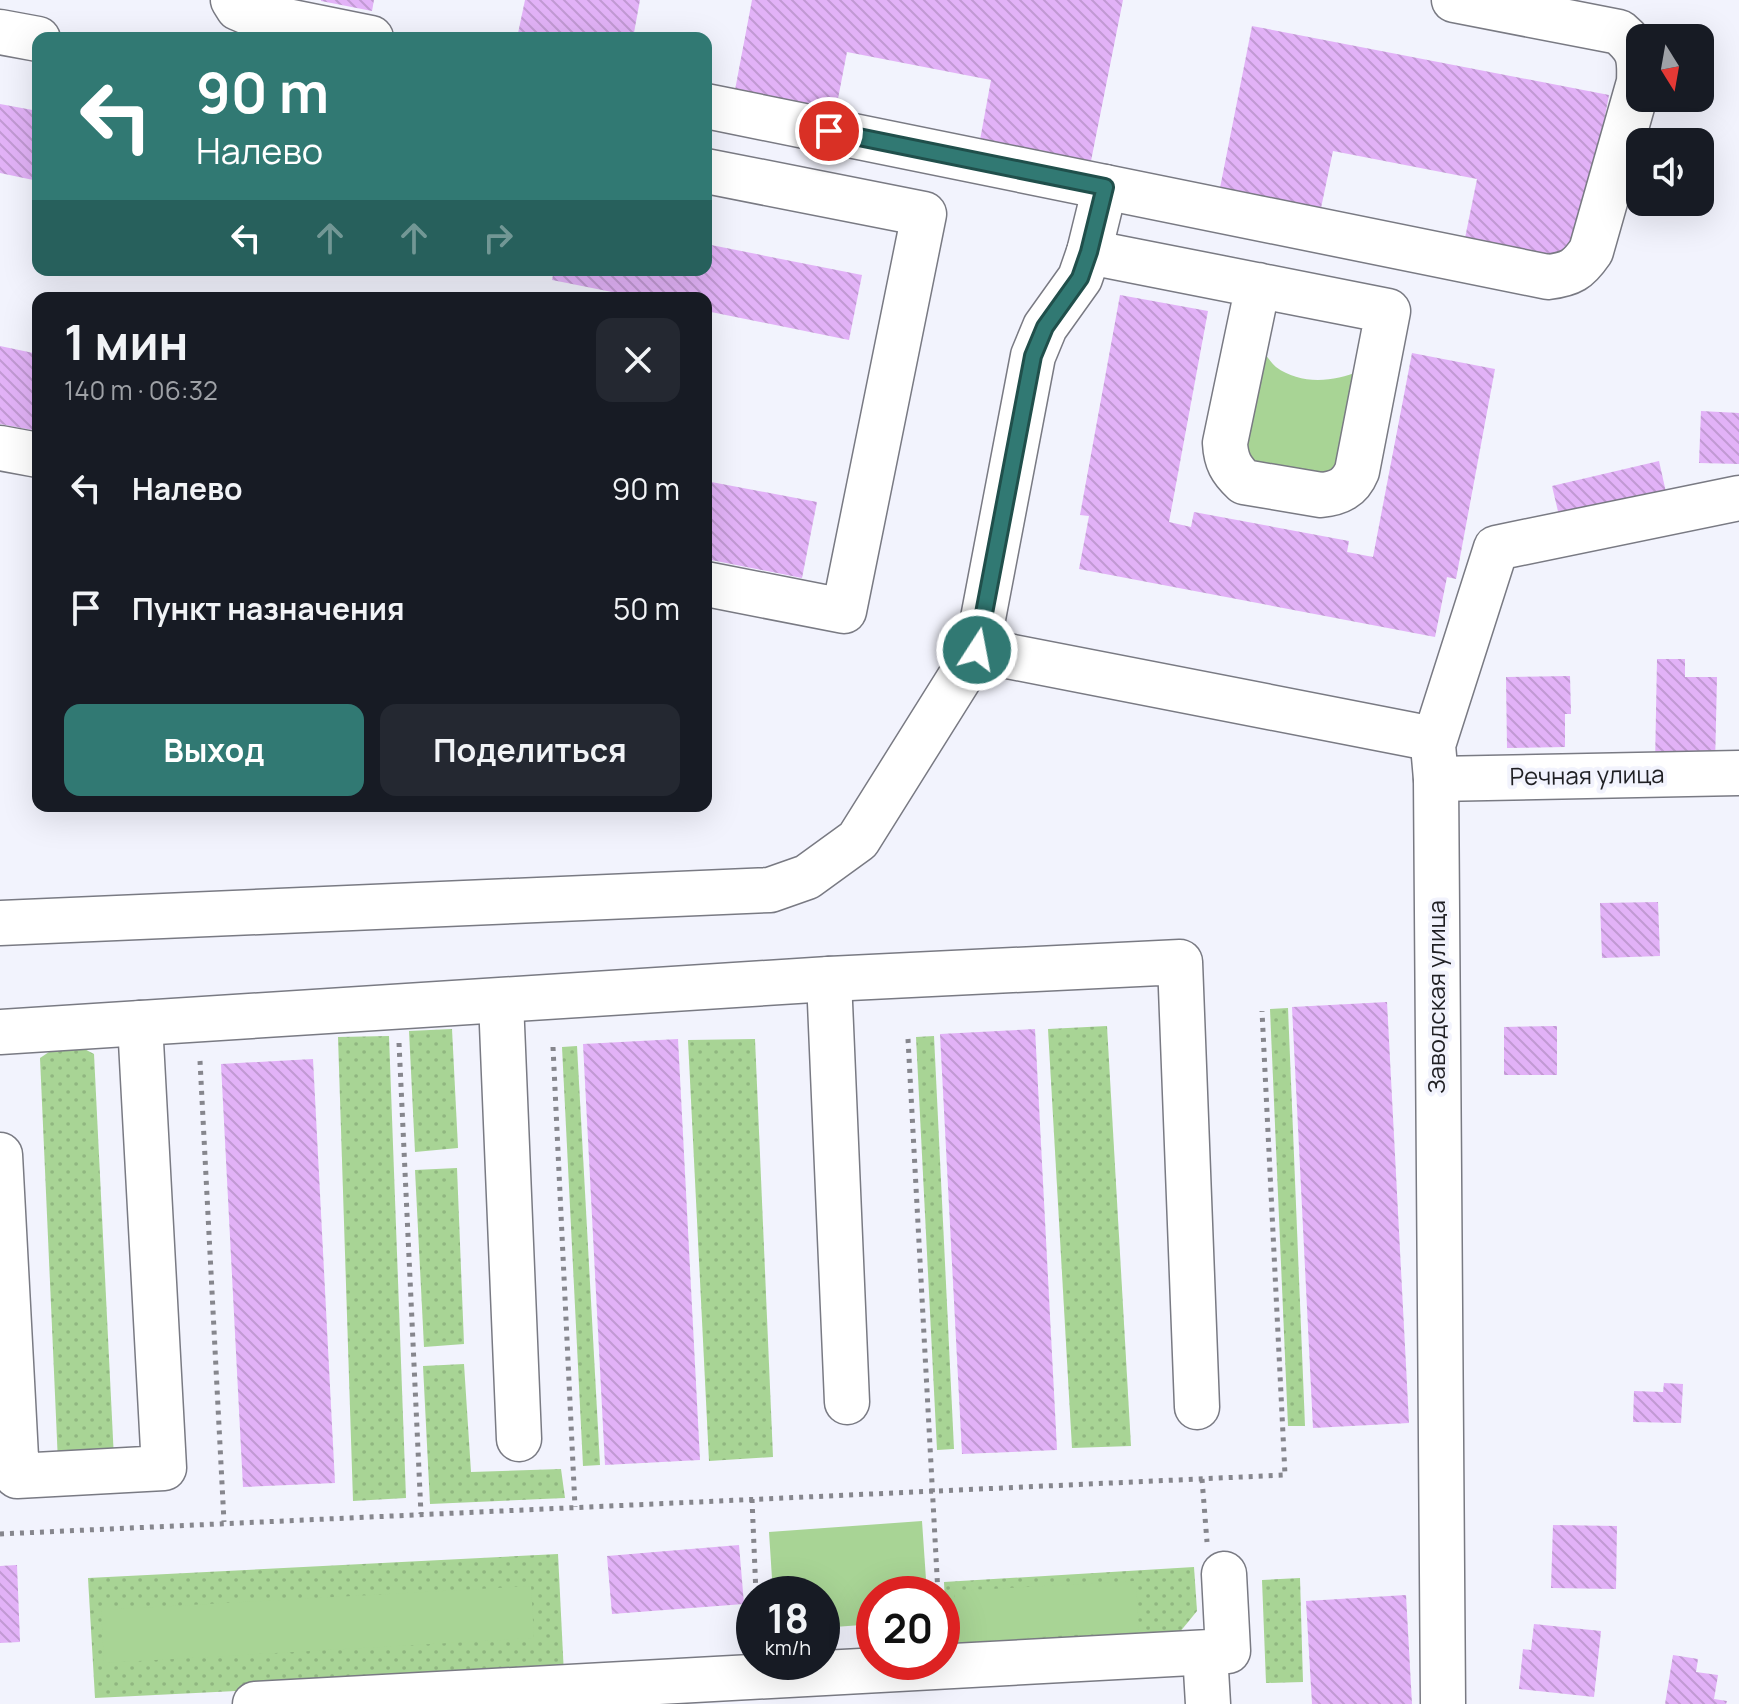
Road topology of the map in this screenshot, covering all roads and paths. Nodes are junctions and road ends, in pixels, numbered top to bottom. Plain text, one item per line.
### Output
1 (233, 0) edge
2 (1454, 0) edge
3 (0, 32) edge
4 (341, 32) edge
5 (32, 38) edge
6 (712, 107) edge
7 (712, 172) edge
8 (1105, 187) junction
9 (1089, 252) junction
10 (1258, 285) junction
11 (0, 448) edge
12 (32, 454) edge
13 (1739, 498) edge
14 (712, 585) edge
15 (977, 650) junction
16 (1418, 736) dead end
17 (1739, 773) edge
18 (1436, 779) junction
19 (0, 923) edge
20 (829, 979) junction
21 (501, 1001) junction
22 (1262, 1011) dead end
23 (140, 1023) junction
24 (399, 1031) dead end
25 (0, 1032) edge
26 (908, 1039) dead end
27 (553, 1047) dead end
28 (200, 1061) dead end
29 (0, 1155) edge
30 (847, 1402) dead end
31 (1197, 1407) dead end
32 (519, 1439) dead end
33 (1202, 1479) junction
34 (934, 1491) junction
35 (752, 1499) junction
36 (575, 1507) junction
37 (421, 1514) junction
38 (224, 1522) junction
39 (0, 1534) edge
40 (1215, 1559) joint
41 (755, 1576) edge
42 (937, 1576) edge
43 (1205, 1653) junction
44 (918, 1686) edge
45 (636, 1694) edge
46 (359, 1701) edge
47 (255, 1704) edge
48 (1208, 1704) edge
49 (1443, 1704) edge

1 - 4 street
2 - 8 street
3 - 5 street
6 - 8 street
7 - 14 street
8 - 9 street
9 - 10 street
9 - 15 street
10 - 10 street
11 - 12 street
13 - 18 street, Заводская улица
15 - 16 street
15 - 19 street
17 - 18 street, Речная улица
18 - 49 street, Заводская улица
20 - 21 street
20 - 30 street
20 - 31 street
21 - 23 street
21 - 32 street
22 - 33 path
23 - 25 street
23 - 29 street
24 - 37 path
26 - 34 path
27 - 36 path
28 - 38 path
33 - 34 path
33 - 40 path
34 - 35 path
34 - 42 path
35 - 36 path
35 - 41 path
36 - 37 path
37 - 38 path
38 - 39 path
40 - 43 street
43 - 44 street
43 - 48 street
44 - 45 street
45 - 46 street
46 - 47 street

